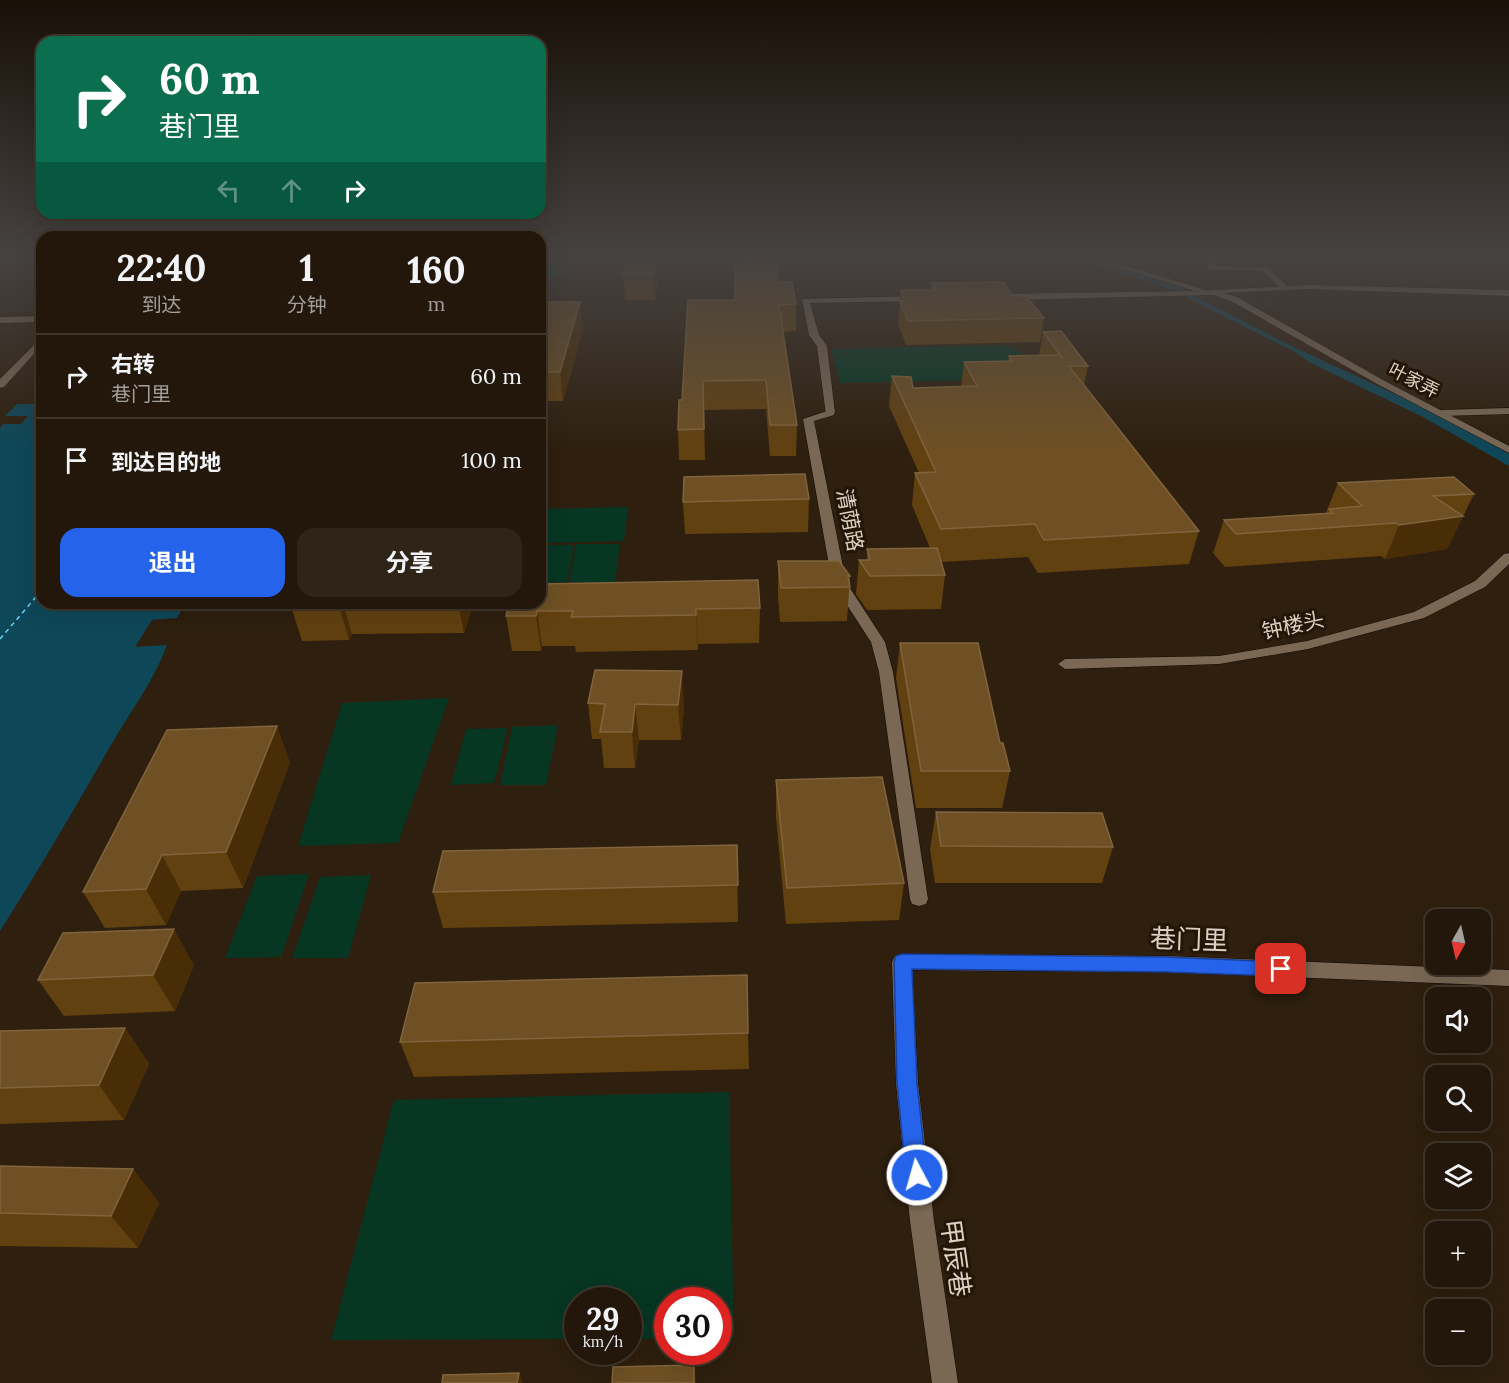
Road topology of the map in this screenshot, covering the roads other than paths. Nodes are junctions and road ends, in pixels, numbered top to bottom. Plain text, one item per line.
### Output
1 (810, 322) edge
2 (1274, 322) edge
3 (36, 346) edge
4 (0, 385) edge
5 (1509, 411) edge
6 (1442, 414) junction
7 (1509, 450) edge
8 (1509, 557) edge
9 (1065, 664) dead end
10 (919, 899) dead end
11 (902, 962) joint
12 (1509, 978) edge
13 (945, 1383) edge

1 - 10 street, 清荫路
2 - 6 street, 叶家弄
3 - 4 street
5 - 6 street
6 - 7 street, 叶家弄
8 - 9 street, 钟楼头
11 - 12 street, 巷门里
11 - 13 street, 甲辰巷

